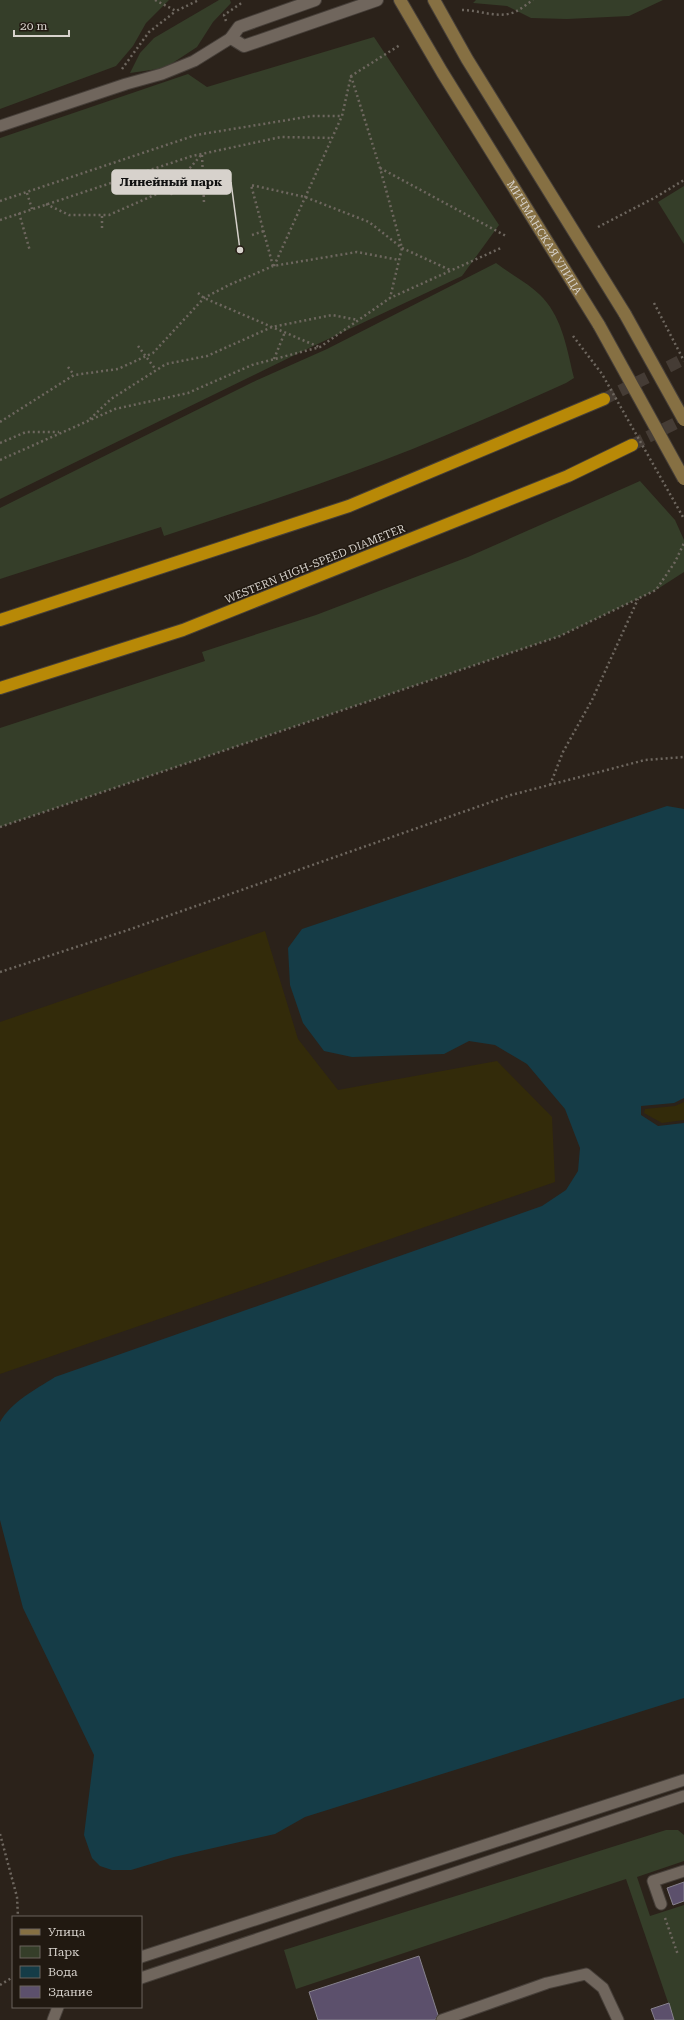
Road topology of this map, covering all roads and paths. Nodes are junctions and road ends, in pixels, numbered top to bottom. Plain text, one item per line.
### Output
1 (155, 0) edge
2 (200, 0) edge
3 (315, 0) edge
4 (377, 0) edge
5 (400, 0) edge
6 (434, 0) edge
7 (533, 0) edge
8 (243, 2) dead end
9 (462, 10) dead end
10 (176, 11) junction
11 (224, 15) dead end
12 (231, 38) junction
13 (400, 45) dead end
14 (351, 76) junction
15 (126, 84) junction
16 (342, 116) junction
17 (0, 126) edge
18 (332, 138) junction
19 (202, 154) junction
20 (380, 168) junction
21 (684, 180) edge
22 (168, 189) junction
23 (27, 192) junction
24 (173, 196) dead end
25 (305, 198) junction
26 (0, 202) edge
27 (204, 203) dead end
28 (46, 204) junction
29 (32, 209) junction
30 (19, 213) junction
31 (102, 215) junction
32 (0, 220) edge
33 (598, 227) dead end
34 (102, 228) dead end
35 (264, 231) junction
36 (252, 235) dead end
37 (506, 236) dead end
38 (402, 248) junction
39 (501, 248) dead end
40 (30, 251) dead end
41 (399, 260) junction
42 (274, 266) junction
43 (451, 271) junction
44 (198, 293) dead end
45 (204, 298) junction
46 (390, 298) junction
47 (654, 303) dead end
48 (359, 320) junction
49 (272, 327) junction
50 (285, 332) junction
51 (573, 336) dead end
52 (138, 346) dead end
53 (320, 347) junction
54 (145, 356) junction
55 (274, 359) junction
56 (684, 361) edge
57 (68, 367) dead end
58 (156, 370) junction
59 (74, 376) junction
60 (604, 399) tunnel mouth
61 (684, 420) edge
62 (88, 421) junction
63 (0, 422) edge
64 (62, 432) junction
65 (0, 444) edge
66 (632, 445) tunnel mouth
67 (0, 460) edge
68 (684, 479) edge
69 (683, 517) dead end
70 (684, 543) edge
71 (638, 599) junction
72 (0, 620) edge
73 (0, 688) edge
74 (684, 757) edge
75 (550, 785) junction
76 (0, 827) edge
77 (0, 972) edge
78 (684, 1780) edge
79 (684, 1796) edge
80 (0, 1834) edge
81 (684, 1871) edge
82 (661, 1904) joint
83 (18, 1916) edge
84 (678, 1955) dead end
85 (142, 1957) edge
86 (12, 1978) edge
87 (142, 1978) edge
88 (0, 1985) edge
89 (58, 2008) edge
90 (53, 2020) edge
91 (442, 2020) edge
92 (618, 2020) edge

1 - 10 path
2 - 10 path
3 - 12 street
4 - 12 street
5 - 68 main road, МИЧМАНСКАЯ УЛИЦА, bridge
6 - 61 main road, bridge
7 - 9 path
8 - 11 path
10 - 15 path
12 - 15 lane
13 - 14 path
14 - 16 path
14 - 20 path
15 - 17 lane
16 - 18 path
16 - 23 path
18 - 19 path
18 - 25 path
19 - 22 path
19 - 27 path
19 - 28 path
20 - 37 path
20 - 38 path
21 - 33 path
22 - 24 path
22 - 31 path
23 - 26 path
23 - 29 path
25 - 35 path
25 - 38 path
25 - 42 path
28 - 29 path
28 - 31 path
29 - 30 path
30 - 32 path
30 - 40 path
31 - 34 path
35 - 36 path
35 - 42 path
38 - 41 path
38 - 43 path
39 - 43 path
41 - 42 path
41 - 46 path
42 - 45 path
43 - 46 path
44 - 45 path
45 - 49 path
45 - 54 path
46 - 48 path
47 - 56 path, bridge
48 - 49 path
48 - 53 path
49 - 50 path
49 - 58 path
50 - 53 path
50 - 55 path
51 - 69 path, bridge
52 - 54 path
53 - 55 path
54 - 58 path
54 - 59 path
55 - 62 path
57 - 59 path
58 - 62 path
59 - 63 path
60 - 72 highway
62 - 64 path
64 - 65 path
64 - 67 path
66 - 73 highway, WESTERN HIGH-SPEED DIAMETER
70 - 71 path
71 - 75 path
71 - 76 path
74 - 75 path
75 - 77 path
78 - 85 lane
79 - 87 lane
80 - 83 path
81 - 82 lane
82 - 84 path
86 - 88 path
89 - 90 lane
91 - 92 lane

